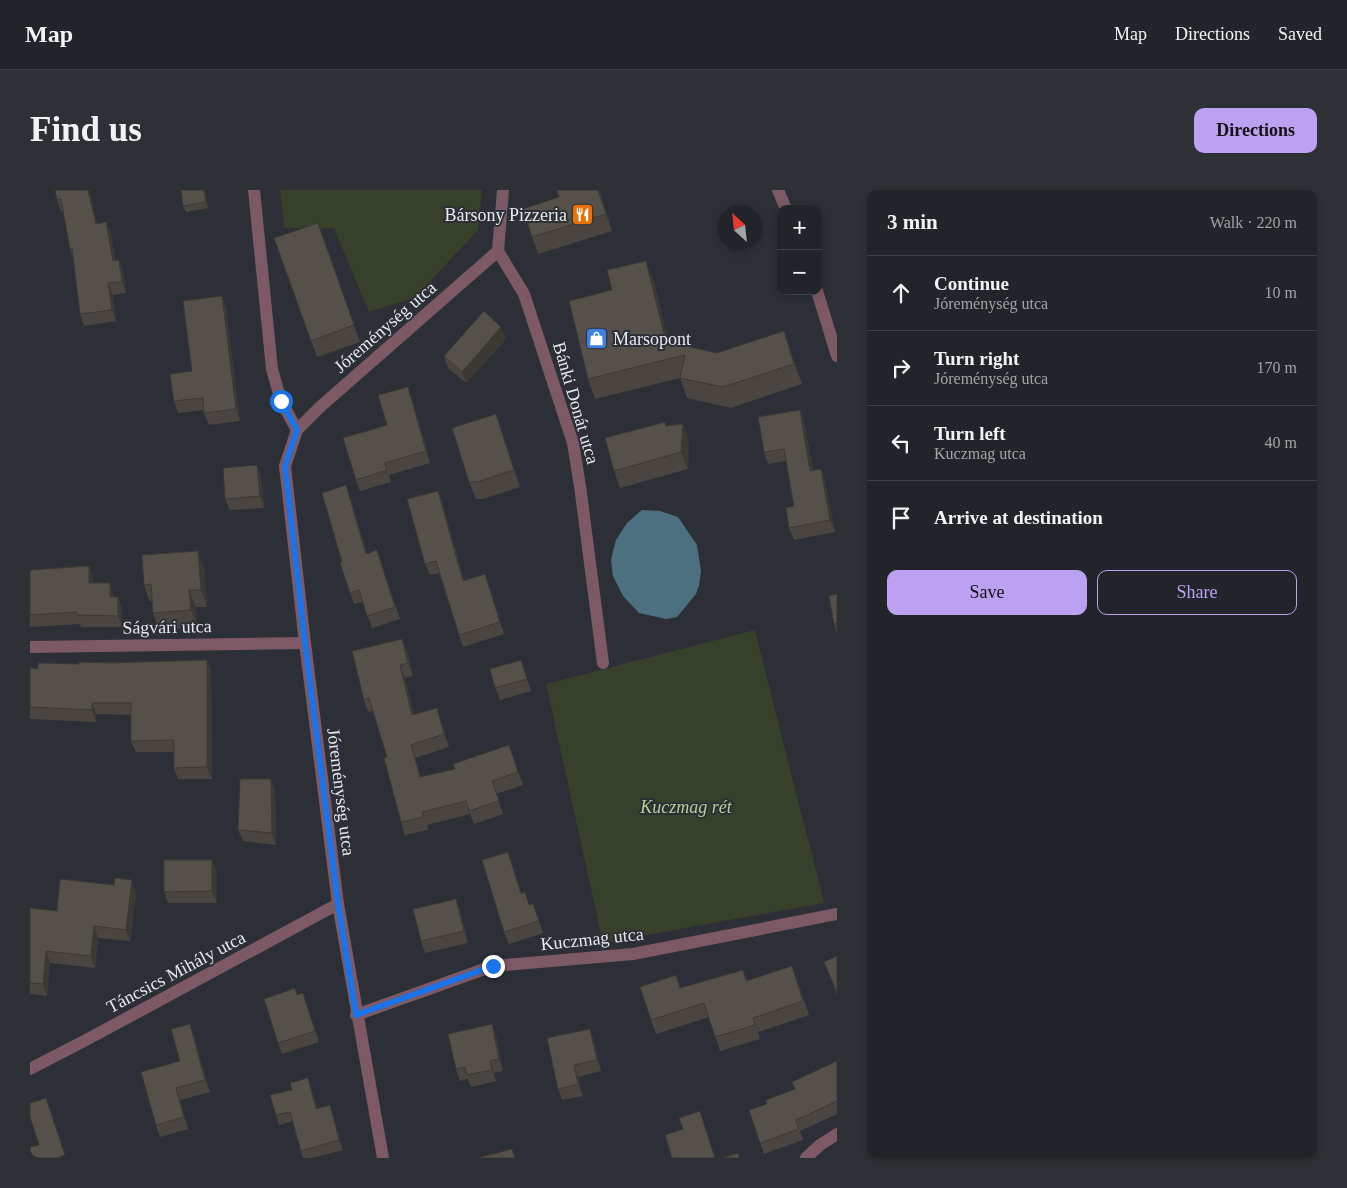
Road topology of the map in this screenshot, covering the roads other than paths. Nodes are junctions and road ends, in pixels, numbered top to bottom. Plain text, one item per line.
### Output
1 (254, 190) edge
2 (503, 190) edge
3 (778, 190) edge
4 (784, 205) edge
5 (498, 251) junction
6 (818, 295) edge
7 (837, 356) edge
8 (297, 430) junction
9 (305, 643) junction
10 (30, 647) edge
11 (603, 663) dead end
12 (338, 904) junction
13 (837, 914) edge
14 (356, 1015) junction
15 (30, 1069) edge
16 (837, 1134) edge
17 (383, 1158) edge
18 (806, 1158) edge

1 - 8 street
2 - 5 street
3 - 4 street
5 - 8 street, Jóreménység utca
5 - 11 street, Bánki Donát utca
6 - 7 street
8 - 9 street, Jóreménység utca
9 - 10 street, Ságvári utca
9 - 12 street, Jóreménység utca
12 - 14 street, Jóreménység utca
12 - 15 street, Táncsics Mihály utca
13 - 14 street, Kuczmag utca
14 - 17 street, Jóreménység utca
16 - 18 street

